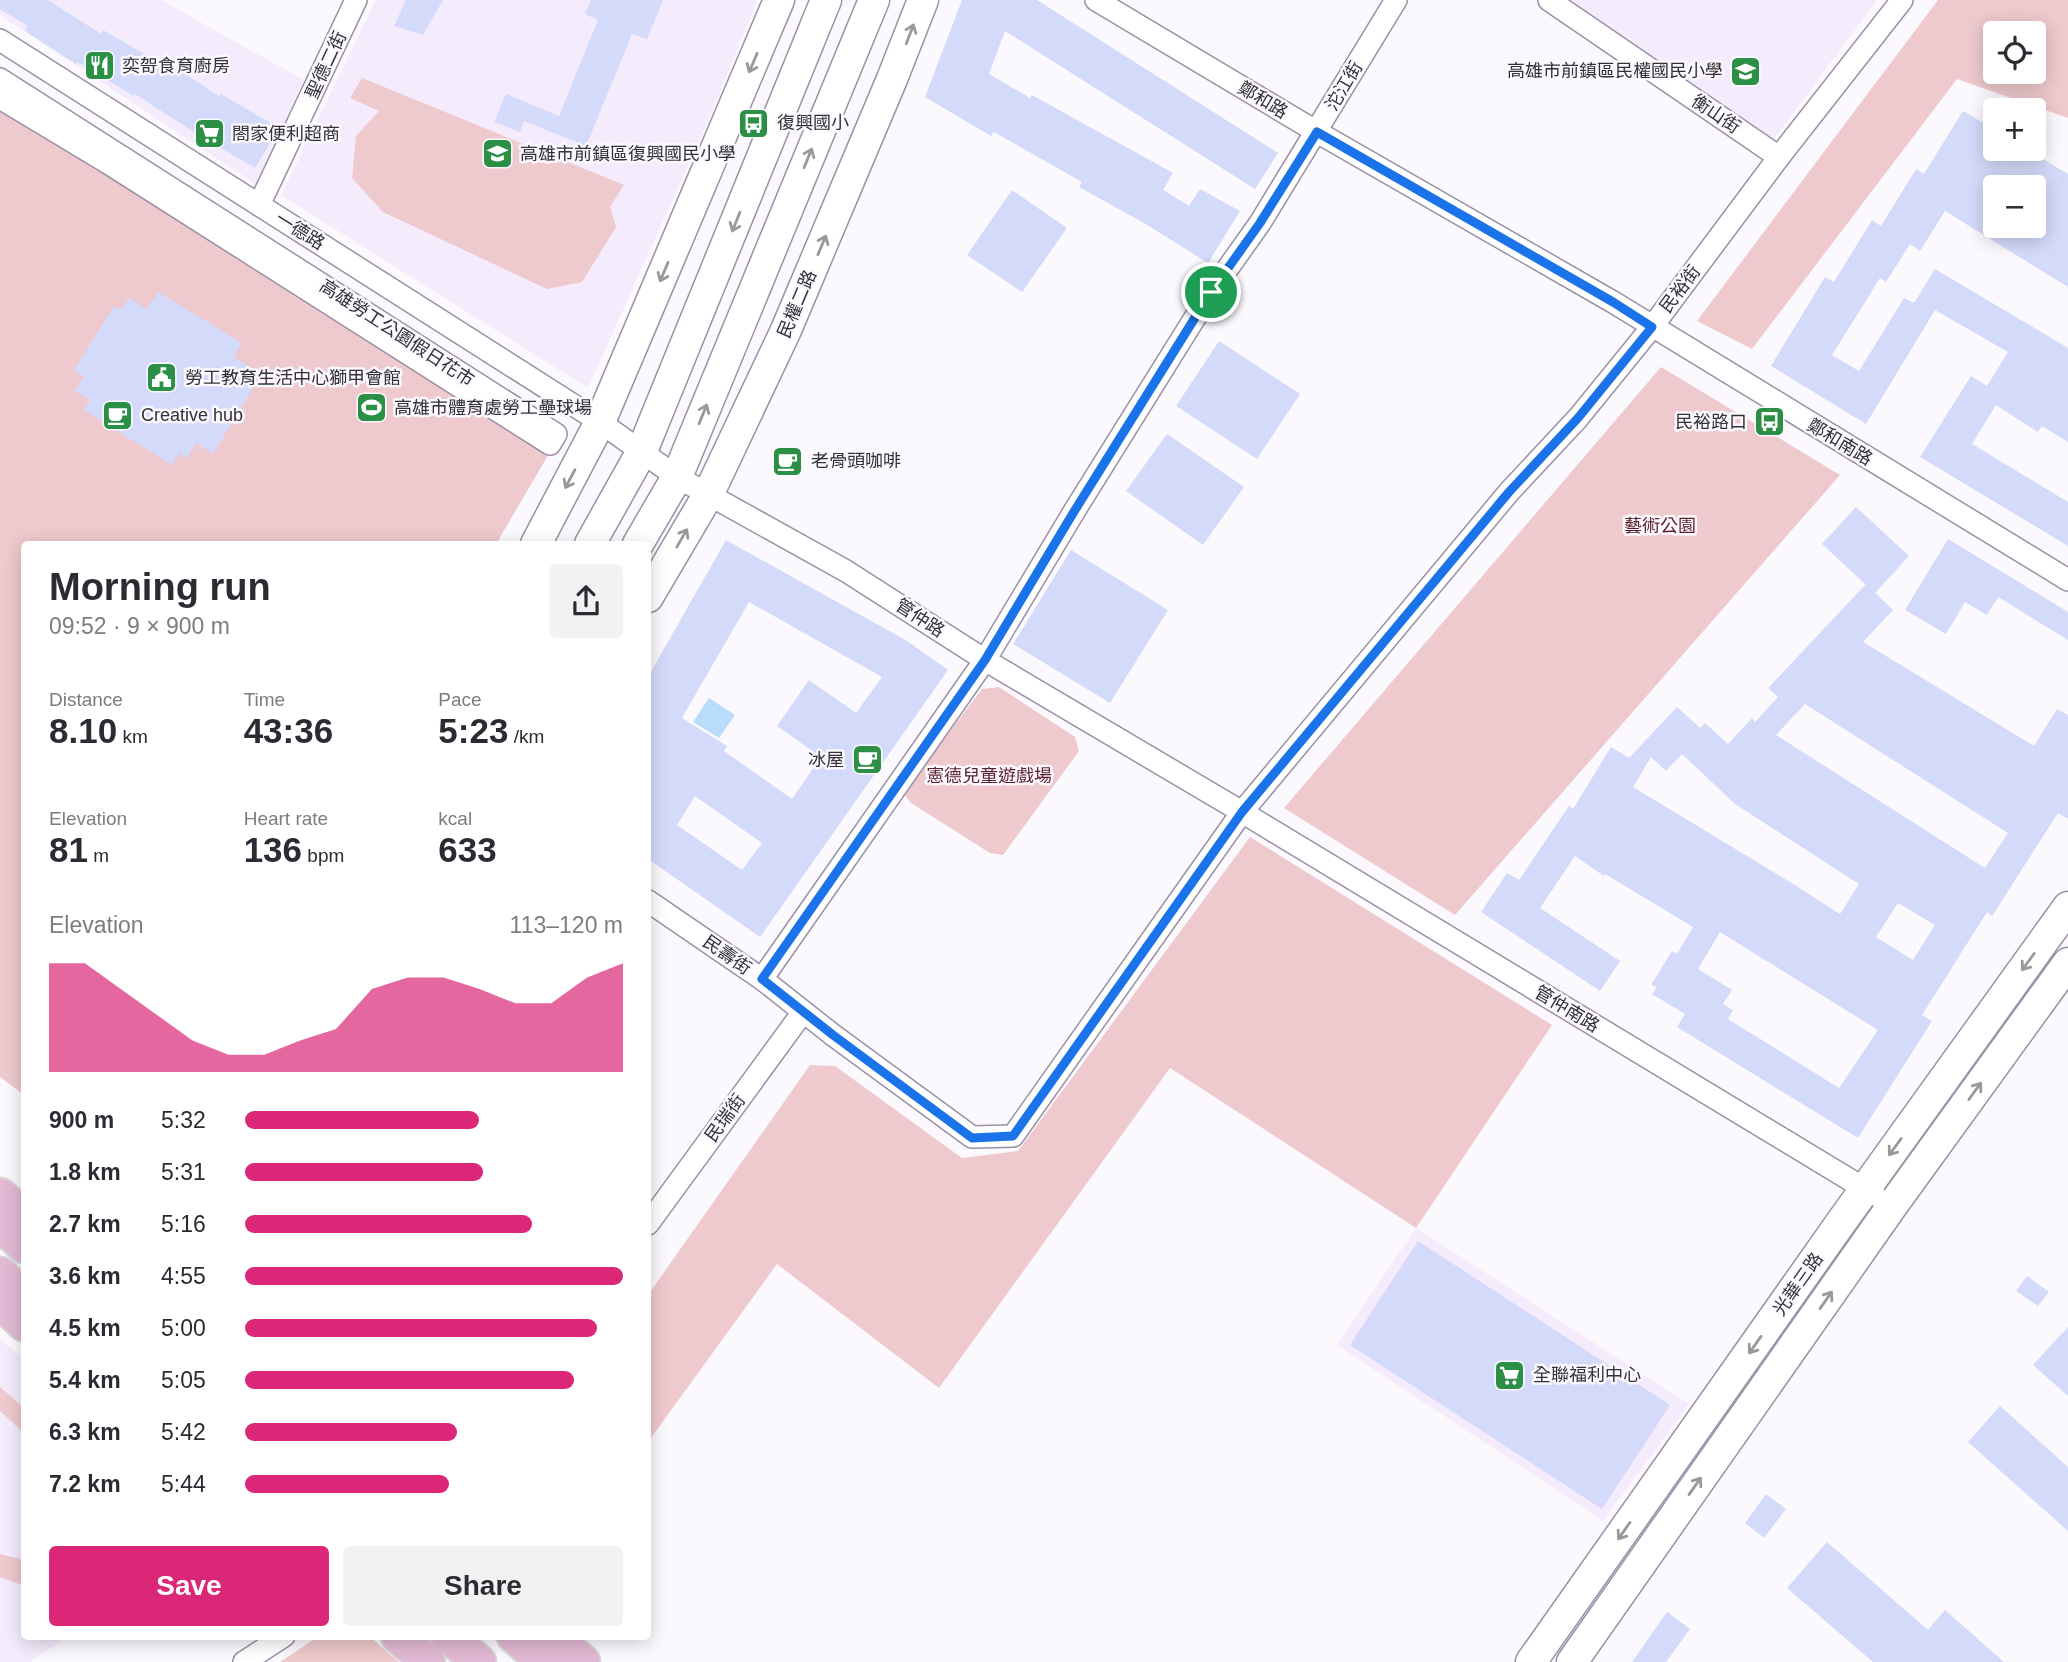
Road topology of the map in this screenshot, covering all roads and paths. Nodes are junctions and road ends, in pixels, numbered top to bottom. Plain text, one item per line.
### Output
1 (356, 0) edge
2 (779, 0) edge
3 (827, 0) edge
4 (874, 0) edge
5 (923, 0) edge
6 (1096, 0) edge
7 (1396, 0) edge
8 (1549, 0) edge
9 (1902, 0) edge
10 (0, 40) edge
11 (0, 79) edge
12 (0, 98) edge
13 (1317, 132) junction
14 (1779, 157) junction
15 (259, 205) junction
16 (1613, 302) joint
17 (1652, 327) junction
18 (600, 422) junction
19 (642, 451) junction
20 (677, 477) junction
21 (708, 495) junction
22 (538, 541) edge
23 (592, 541) edge
24 (640, 541) edge
25 (2068, 580) edge
26 (651, 592) edge
27 (985, 660) junction
28 (1242, 812) junction
29 (651, 903) edge
30 (2068, 907) edge
31 (2068, 963) edge
32 (762, 979) junction
33 (803, 1012) junction
34 (1013, 1136) joint
35 (1865, 1189) junction
36 (0, 1195) edge
37 (1892, 1206) junction
38 (21, 1213) edge
39 (651, 1220) edge
40 (0, 1224) edge
41 (21, 1243) edge
42 (0, 1274) edge
43 (21, 1293) edge
44 (0, 1302) edge
45 (21, 1321) edge
46 (278, 1640) edge
47 (403, 1640) edge
48 (453, 1640) edge
49 (518, 1640) edge
50 (557, 1640) edge
51 (244, 1662) edge
52 (428, 1662) edge
53 (479, 1662) edge
54 (543, 1662) edge
55 (583, 1662) edge
56 (1531, 1662) edge
57 (1572, 1662) edge

1 - 15 street, 聖德二街
2 -> 18 street
3 -> 19 street
20 -> 4 street
21 -> 5 street, 民權二路
6 - 13 street, 鄭和路
7 - 13 street, 沱江街
8 - 14 street, 衡山街
9 - 14 street, 民裕街
10 - 15 street, 一德路
11 - 12 street, 高雄勞工公園假日花市
13 - 16 street, 鄭和路
13 - 27 street, 沱江街
14 - 17 street, 民裕街
15 - 18 street, 一德路
16 - 17 street, 鄭和南路
17 - 25 street, 鄭和南路
17 - 28 street, 民裕街
18 - 19 street, 管仲路
18 -> 22 street
19 - 20 street, 管仲路
19 - 23 street
20 - 21 street, 管仲路
20 - 24 street
26 -> 21 street, 民權二路
21 - 27 street, 管仲路
27 - 28 street, 管仲路
27 - 32 street, 沱江街
28 - 34 street, 民裕街
28 - 35 street, 管仲南路
29 - 32 street, 民壽街
30 -> 35 street, 光華三路
37 -> 31 street, 光華三路
32 - 33 street, 民壽街
33 - 34 street, 民壽街
33 - 39 street, 民瑞街
35 - 37 street, 管仲南路
35 -> 56 street, 光華三路
36 - 38 main road
57 -> 37 street, 光華三路
40 - 41 main road
42 - 43 main road
44 - 45 main road
46 - 51 street
47 - 52 main road
48 - 53 main road
49 - 54 main road
50 - 55 main road

